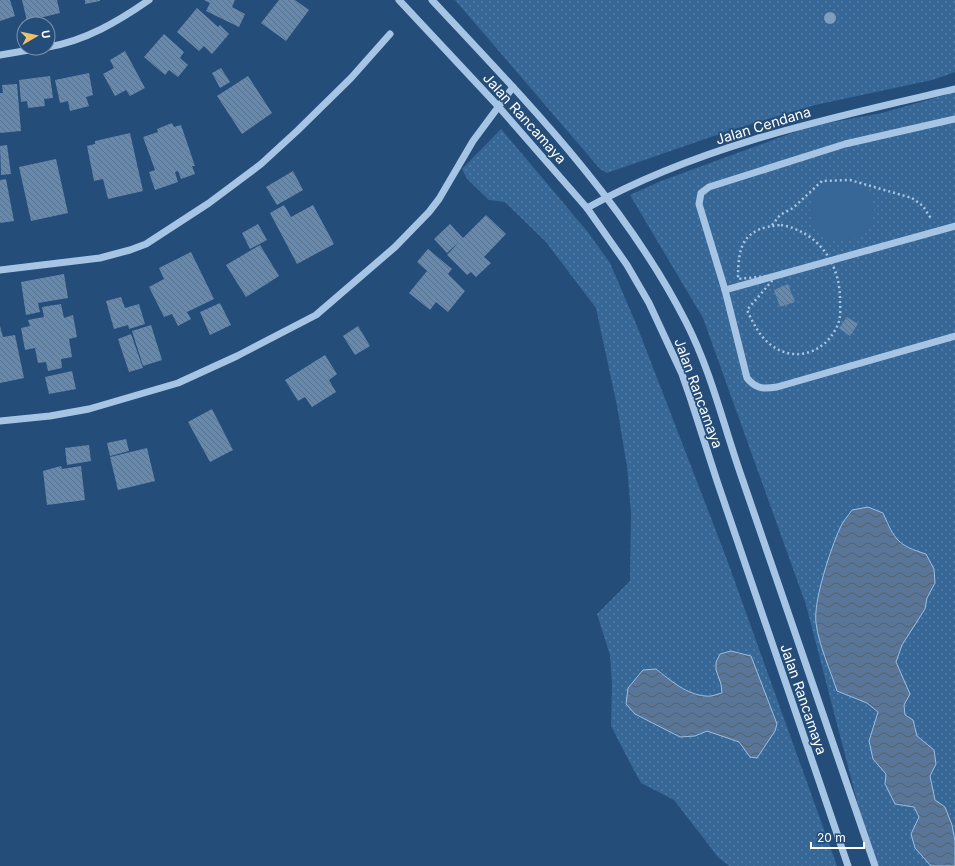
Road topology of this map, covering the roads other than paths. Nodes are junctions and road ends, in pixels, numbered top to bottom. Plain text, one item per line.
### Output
1 (149, 0) edge
2 (399, 0) edge
3 (432, 0) edge
4 (390, 34) dead end
5 (56, 45) edge
6 (16, 52) edge
7 (0, 55) edge
8 (513, 87) junction
9 (955, 89) edge
10 (498, 106) junction
11 (955, 119) edge
12 (607, 197) junction
13 (587, 208) junction
14 (955, 226) edge
15 (0, 270) edge
16 (725, 290) junction
17 (955, 336) edge
18 (0, 421) edge
19 (848, 866) edge
20 (875, 866) edge

1 - 5 street
2 - 10 street, Jalan Rancamaya
3 - 8 street, Jalan Rancamaya
4 - 15 street
6 - 7 street
8 - 10 street
8 - 12 street, Jalan Rancamaya
9 - 12 street, Jalan Cendana
10 - 13 street, Jalan Rancamaya
10 - 18 street
11 - 16 street
12 - 13 street, Jalan Cendana
12 - 20 street, Jalan Rancamaya
13 - 19 street, Jalan Rancamaya
14 - 16 street
16 - 17 street

